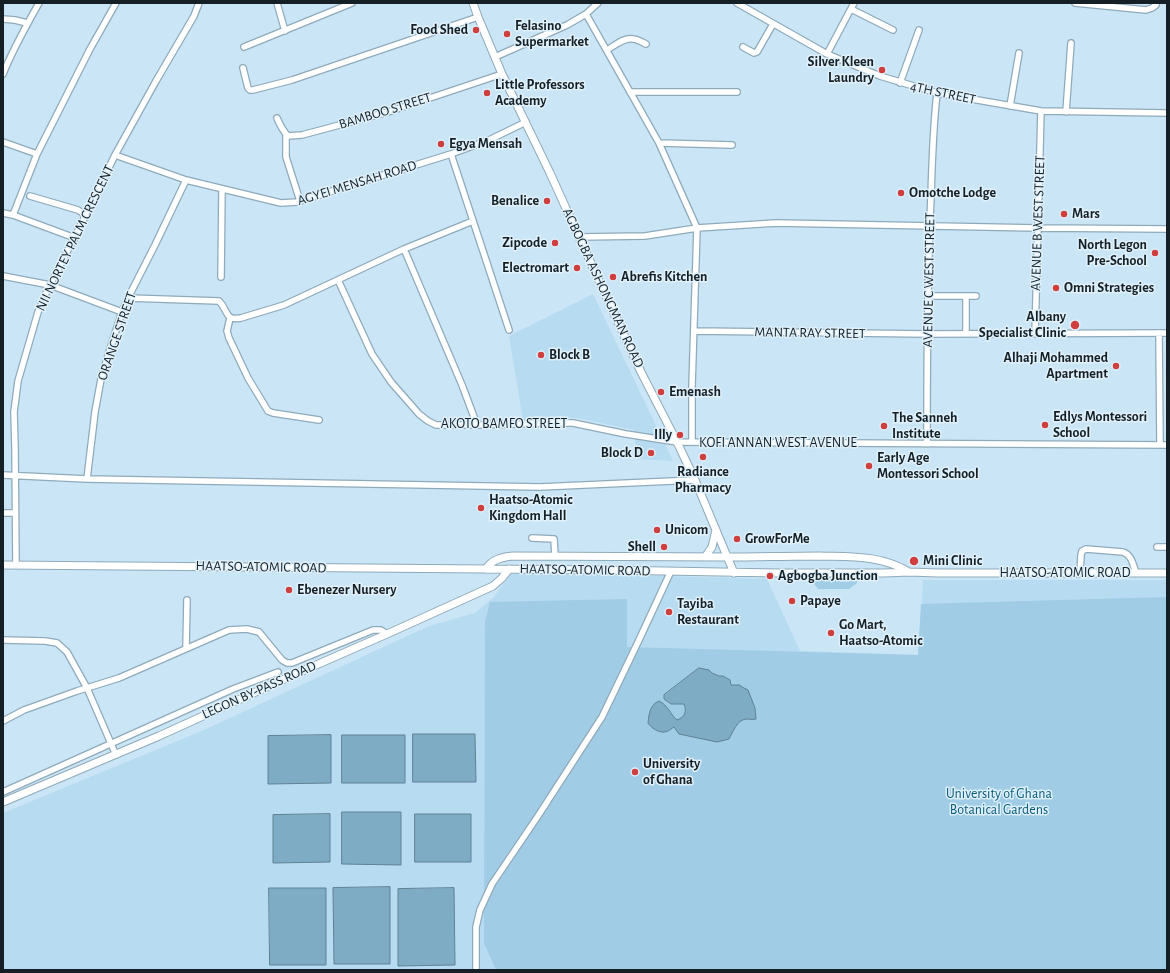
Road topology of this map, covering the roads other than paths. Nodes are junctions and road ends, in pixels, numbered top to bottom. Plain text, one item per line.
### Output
1 (39, 3) edge
2 (116, 3) edge
3 (199, 3) edge
4 (277, 3) edge
5 (352, 3) edge
6 (473, 3) edge
7 (598, 3) edge
8 (737, 3) edge
9 (854, 3) edge
10 (1075, 3) edge
11 (1156, 4) edge
12 (851, 9) junction
13 (586, 14) junction
14 (478, 16) junction
15 (3, 19) edge
16 (27, 24) junction
17 (773, 24) junction
18 (285, 30) junction
19 (893, 30) dead end
20 (919, 30) dead end
21 (1071, 42) dead end
22 (646, 44) dead end
23 (743, 46) dead end
24 (244, 47) dead end
25 (606, 50) junction
26 (1019, 53) dead end
27 (827, 54) junction
28 (495, 57) junction
29 (243, 68) dead end
30 (3, 74) edge
31 (502, 74) junction
32 (900, 83) junction
33 (630, 92) junction
34 (737, 92) dead end
35 (937, 93) junction
36 (1010, 106) junction
37 (1041, 111) junction
38 (1066, 112) junction
39 (1167, 113) edge
40 (278, 118) dead end
41 (526, 122) junction
42 (286, 134) junction
43 (3, 142) edge
44 (659, 143) junction
45 (732, 145) dead end
46 (37, 154) junction
47 (451, 154) junction
48 (115, 155) junction
49 (186, 180) junction
50 (222, 189) junction
51 (30, 196) dead end
52 (300, 201) junction
53 (3, 213) edge
54 (13, 216) junction
55 (85, 217) junction
56 (473, 221) junction
57 (930, 226) junction
58 (697, 228) junction
59 (1038, 228) junction
60 (1167, 228) edge
61 (579, 237) junction
62 (75, 238) junction
63 (404, 249) junction
64 (3, 276) edge
65 (221, 277) dead end
66 (338, 280) junction
67 (50, 285) junction
68 (928, 296) junction
69 (966, 296) junction
70 (976, 296) dead end
71 (128, 298) junction
72 (122, 312) junction
73 (230, 318) junction
74 (510, 330) dead end
75 (694, 331) junction
76 (1159, 333) junction
77 (1167, 333) edge
78 (927, 334) junction
79 (966, 334) junction
80 (1035, 334) junction
81 (319, 420) dead end
82 (478, 425) junction
83 (677, 442) junction
84 (692, 442) junction
85 (927, 444) junction
86 (1160, 445) junction
87 (1167, 445) edge
88 (3, 476) edge
89 (15, 476) junction
90 (87, 479) junction
91 (695, 480) junction
92 (3, 513) edge
93 (15, 513) junction
94 (716, 530) junction
95 (532, 538) dead end
96 (1158, 547) dead end
97 (1167, 547) edge
98 (555, 556) junction
99 (705, 557) junction
100 (728, 557) junction
101 (3, 565) edge
102 (16, 565) junction
103 (486, 569) junction
104 (509, 569) junction
105 (671, 571) junction
106 (909, 572) junction
107 (734, 573) junction
108 (1080, 573) junction
109 (1136, 573) junction
110 (1167, 573) edge
111 (186, 600) dead end
112 (386, 634) junction
113 (3, 640) edge
114 (186, 648) junction
115 (278, 672) dead end
116 (87, 688) junction
117 (3, 721) edge
118 (111, 744) junction
119 (116, 755) junction
120 (3, 792) edge
121 (3, 802) edge
122 (476, 970) edge

1 - 16 street
2 - 46 street
3 - 48 street, NII NORTEY PALM CRESCENT
4 - 18 street
5 - 18 street
6 - 14 street, AGBOGBA ASHONGMAN ROAD
7 - 13 street
8 - 17 street, 4TH STREET
9 - 12 street
10 - 11 street
12 - 19 street
12 - 27 street
13 - 25 street
13 - 28 street
14 - 28 street, AGBOGBA ASHONGMAN ROAD
14 - 29 street
15 - 16 street
16 - 30 street
17 - 23 street
17 - 27 street, 4TH STREET
18 - 24 street
20 - 32 street
21 - 38 street
22 - 25 street
25 - 33 street
26 - 36 street
27 - 32 street, 4TH STREET
28 - 31 street, AGBOGBA ASHONGMAN ROAD
31 - 41 street, AGBOGBA ASHONGMAN ROAD
31 - 42 street, BAMBOO STREET
32 - 35 street, 4TH STREET
33 - 34 street
33 - 44 street
35 - 36 street, 4TH STREET
35 - 57 street, AVENUE C WEST STREET
36 - 37 street, 4TH STREET
37 - 38 street, 4TH STREET
37 - 59 street, AVENUE B WEST STREET
38 - 39 street, 4TH STREET
40 - 42 street
41 - 47 street, AGYEI MENSAH ROAD
41 - 61 street, AGBOGBA ASHONGMAN ROAD
42 - 52 street
43 - 46 street
44 - 45 street
44 - 58 street
46 - 54 street
47 - 52 street, AGYEI MENSAH ROAD
47 - 56 street
48 - 49 street, AGYEI MENSAH ROAD
48 - 55 street, NII NORTEY PALM CRESCENT
49 - 50 street, AGYEI MENSAH ROAD
49 - 71 street, ORANGE STREET
50 - 52 street, AGYEI MENSAH ROAD
50 - 65 street
51 - 55 street
53 - 54 street
54 - 62 street
55 - 62 street, NII NORTEY PALM CRESCENT
56 - 63 street
56 - 74 street
57 - 58 street
57 - 59 street
57 - 68 street, AVENUE C WEST STREET
58 - 61 street
58 - 75 street
59 - 60 street
59 - 80 street, AVENUE B WEST STREET
61 - 83 street, AGBOGBA ASHONGMAN ROAD
62 - 67 street, NII NORTEY PALM CRESCENT
63 - 66 street
63 - 82 street
64 - 67 street
66 - 73 street
66 - 82 street, AKOTO BAMFO STREET
67 - 72 street
67 - 89 street, NII NORTEY PALM CRESCENT
68 - 69 street
68 - 78 street, AVENUE C WEST STREET
69 - 70 street
69 - 79 street
71 - 72 street, ORANGE STREET
71 - 73 street
72 - 90 street, ORANGE STREET
73 - 81 street
75 - 78 street, MANTA RAY STREET
75 - 84 street
76 - 77 street, MANTA RAY STREET
76 - 80 street, MANTA RAY STREET
76 - 86 street
78 - 79 street, MANTA RAY STREET
78 - 85 street, AVENUE C WEST STREET
79 - 80 street, MANTA RAY STREET
82 - 83 street, AKOTO BAMFO STREET
83 - 84 street, KOFI ANNAN WEST AVENUE
83 - 91 street, AGBOGBA ASHONGMAN ROAD
84 - 85 street, KOFI ANNAN WEST AVENUE
85 - 86 street, KOFI ANNAN WEST AVENUE
86 - 87 street, KOFI ANNAN WEST AVENUE
88 - 89 street
89 - 90 street
89 - 93 street, NII NORTEY PALM CRESCENT
90 - 91 street
91 - 94 street, AGBOGBA ASHONGMAN ROAD
92 - 93 street
93 - 102 street, NII NORTEY PALM CRESCENT
94 - 99 street
94 - 100 street, AGBOGBA ASHONGMAN ROAD
95 - 98 street
96 - 97 street
98 - 99 street
98 - 103 street
99 - 100 street
100 - 106 street
100 - 107 street, AGBOGBA ASHONGMAN ROAD
101 - 102 street, HAATSO-ATOMIC ROAD
102 - 103 street, HAATSO-ATOMIC ROAD
103 - 104 street, HAATSO-ATOMIC ROAD
104 - 105 street, HAATSO-ATOMIC ROAD
104 - 112 street, LEGON BY-PASS ROAD
105 - 107 street, HAATSO-ATOMIC ROAD
105 - 122 street
106 - 107 street, HAATSO-ATOMIC ROAD
106 - 108 street, HAATSO-ATOMIC ROAD
108 - 109 street, HAATSO-ATOMIC ROAD
108 - 109 street
109 - 110 street, HAATSO-ATOMIC ROAD
111 - 114 street
112 - 114 street
112 - 119 street, LEGON BY-PASS ROAD
113 - 116 street
114 - 116 street
115 - 118 street
116 - 117 street
116 - 118 street
118 - 119 street
118 - 120 street
119 - 121 street, LEGON BY-PASS ROAD

